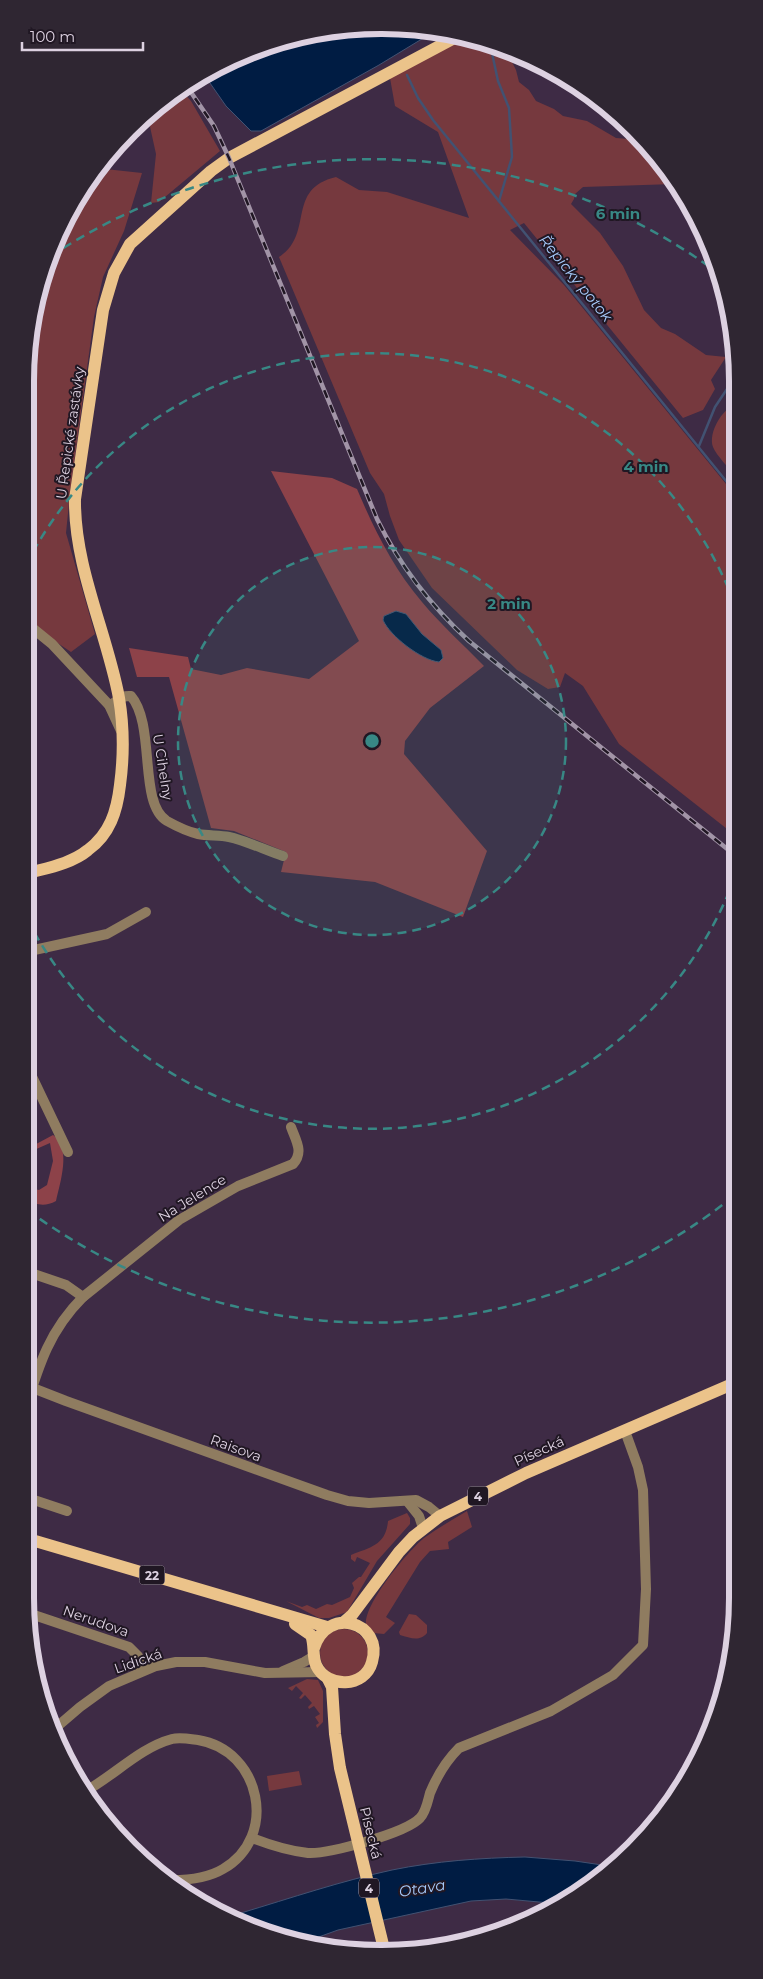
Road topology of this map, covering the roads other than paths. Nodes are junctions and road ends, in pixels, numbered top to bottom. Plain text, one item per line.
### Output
1 (450, 40) edge
2 (34, 629) edge
3 (114, 701) junction
4 (283, 856) dead end
5 (34, 871) edge
6 (146, 912) dead end
7 (34, 950) edge
8 (34, 1081) edge
9 (291, 1127) dead end
10 (68, 1152) dead end
11 (34, 1274) edge
12 (83, 1297) junction
13 (34, 1373) edge
14 (729, 1386) edge
15 (34, 1388) edge
16 (627, 1436) junction
17 (34, 1500) edge
18 (407, 1502) junction
19 (67, 1511) dead end
20 (440, 1516) junction
21 (424, 1528) junction
22 (34, 1541) edge
23 (376, 1582) junction
24 (278, 1613) junction
25 (34, 1615) edge
26 (344, 1622) junction
27 (327, 1627) junction
28 (364, 1630) junction
29 (314, 1652) junction
30 (142, 1671) junction
31 (277, 1672) junction
32 (324, 1675) junction
33 (347, 1683) junction
34 (335, 1722) junction
35 (58, 1726) edge
36 (90, 1788) edge
37 (252, 1838) junction
38 (178, 1879) edge
39 (383, 1945) edge

1 - 3 main road, U Řepické zastávky
2 - 3 street
3 - 4 street, U Cihelny
3 - 5 main road, U Řepické zastávky
6 - 7 street
8 - 10 street
9 - 12 street, Na Jelence
11 - 12 street
12 - 13 street, Na Jelence
14 - 16 main road, Písecká / 4
15 - 18 street, Raisova
16 - 20 main road, Písecká / 4
16 - 37 street
17 - 19 street
18 - 20 street, Raisova
18 - 21 street
20 - 21 main road, Písecká / 4
21 - 23 main road, Písecká / 4
22 - 24 main road, 22
23 - 26 main road, Písecká / 4
23 - 28 main road, Písecká / 4
24 - 27 main road, 22
24 - 29 main road, 22
25 - 30 street, Nerudova
26 - 27 main road
26 - 28 main road
27 - 29 main road
28 - 33 main road, 4
29 - 31 street, Lidická
29 - 32 main road, 4
30 - 31 street, Lidická
30 - 35 street, Lidická
31 - 32 street, Lidická
32 - 33 main road
32 - 34 main road, Písecká / 4
33 - 34 main road, Písecká / 4
34 - 39 main road, Písecká / 4
36 - 37 street
37 - 38 street

